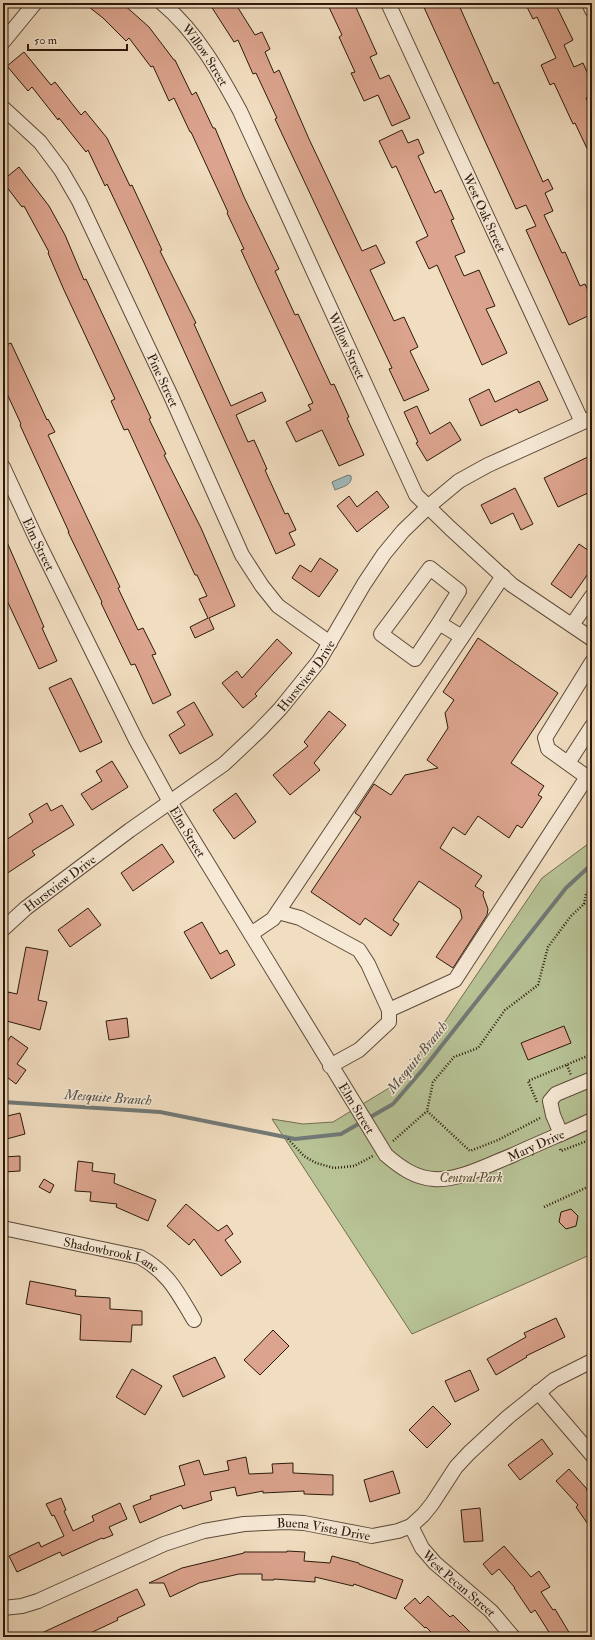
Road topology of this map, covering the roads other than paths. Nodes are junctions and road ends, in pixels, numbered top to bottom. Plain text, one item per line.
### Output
1 (35, 3) edge
2 (162, 3) edge
3 (388, 3) edge
4 (589, 3) edge
5 (592, 10) edge
6 (3, 42) edge
7 (3, 108) edge
8 (587, 420) edge
9 (3, 467) edge
10 (429, 506) junction
11 (503, 576) junction
12 (592, 596) edge
13 (439, 623) junction
14 (572, 625) junction
15 (462, 637) junction
16 (592, 639) edge
17 (330, 643) junction
18 (592, 662) edge
19 (592, 726) edge
20 (568, 763) junction
21 (589, 777) edge
22 (170, 802) junction
23 (278, 912) junction
24 (3, 929) edge
25 (251, 934) junction
26 (389, 1010) junction
27 (330, 1066) junction
28 (592, 1078) edge
29 (592, 1120) edge
30 (561, 1134) junction
31 (410, 1172) joint
32 (3, 1228) edge
33 (194, 1320) dead end
34 (592, 1361) edge
35 (538, 1392) junction
36 (592, 1455) edge
37 (411, 1526) junction
38 (3, 1608) edge
39 (513, 1637) edge

1 - 6 street
2 - 10 street, Willow Street
3 - 8 street, West Oak Street
4 - 5 street
7 - 17 street, Pine Street
8 - 10 street, Hurstview Drive
9 - 22 street, Elm Street
10 - 11 street, Willow Street
10 - 17 street, Hurstview Drive
11 - 14 street, Willow Street
11 - 15 street
12 - 14 street
13 - 13 street
13 - 15 street
14 - 16 street, Willow Street
15 - 23 street
17 - 22 street, Hurstview Drive
18 - 20 street
19 - 20 street
20 - 21 street
21 - 26 street
22 - 24 street, Hurstview Drive
22 - 25 street, Elm Street
23 - 25 street
23 - 26 street
25 - 27 street, Elm Street
26 - 27 street
27 - 31 street, Elm Street
28 - 30 street
29 - 30 street, Mary Drive
30 - 31 street, Mary Drive
32 - 33 street, Shadowbrook Lane
34 - 35 street, Buena Vista Drive
35 - 36 street
35 - 37 street, Buena Vista Drive
37 - 38 street, Buena Vista Drive
37 - 39 street, West Pecan Street

